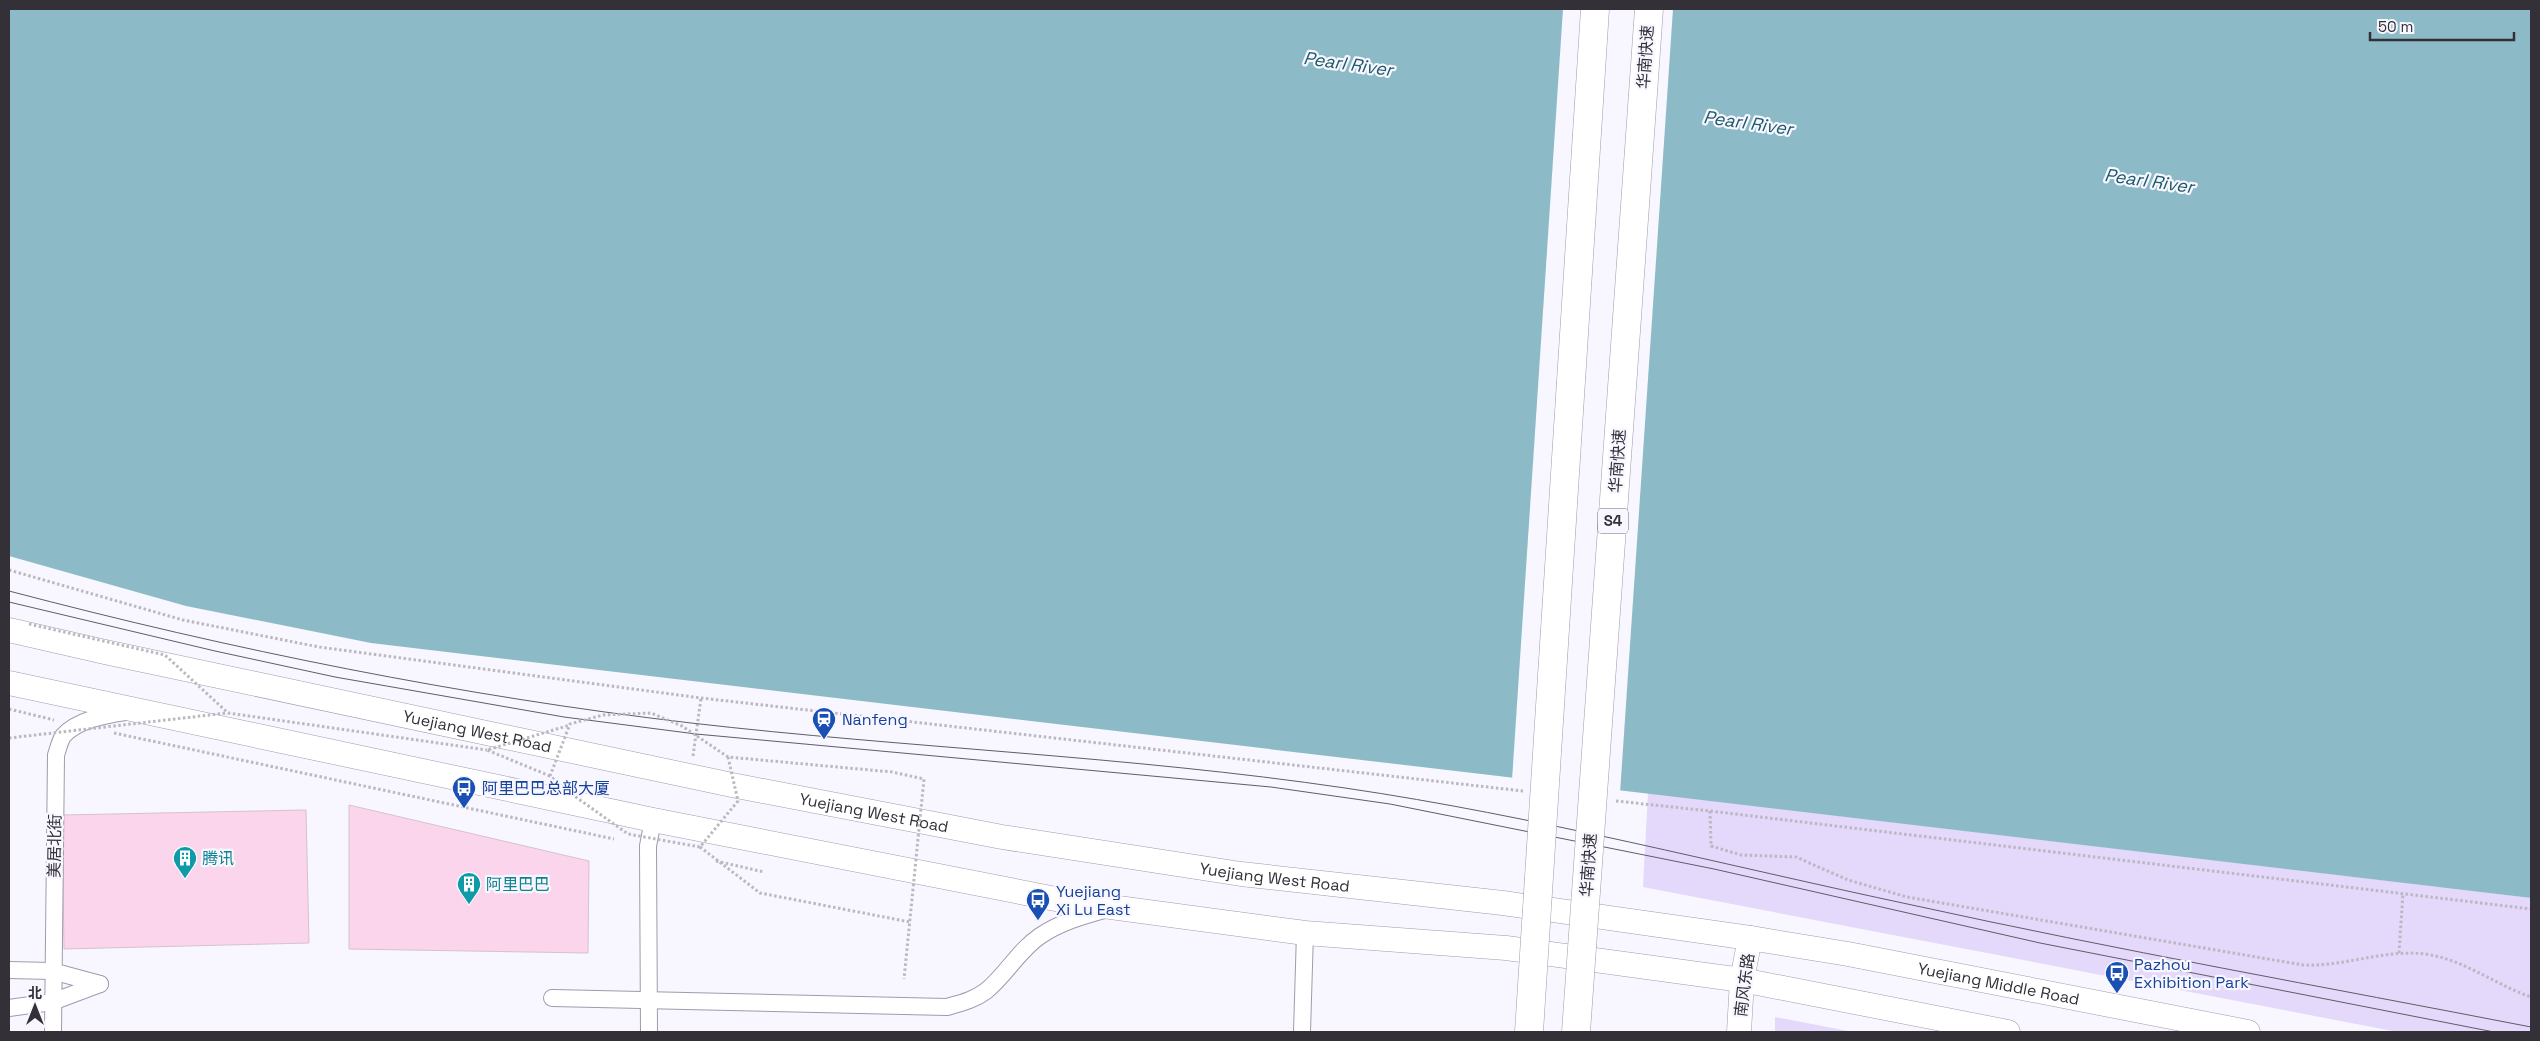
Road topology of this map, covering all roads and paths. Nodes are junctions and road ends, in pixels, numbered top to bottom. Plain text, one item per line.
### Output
1 (1595, 9) edge
2 (1649, 9) edge
3 (9, 570) edge
4 (19, 627) edge
5 (9, 683) edge
6 (701, 698) junction
7 (9, 709) edge
8 (133, 711) junction
9 (228, 713) junction
10 (570, 724) junction
11 (79, 725) junction
12 (9, 738) edge
13 (486, 750) junction
14 (728, 758) junction
15 (702, 760) dead end
16 (727, 765) dead end
17 (735, 767) dead end
18 (550, 776) junction
19 (1524, 791) dead end
20 (1614, 801) dead end
21 (1710, 811) junction
22 (652, 820) junction
23 (614, 839) dead end
24 (700, 847) junction
25 (716, 861) dead end
26 (764, 872) dead end
27 (2403, 893) junction
28 (1111, 908) junction
29 (2531, 909) edge
30 (910, 922) junction
31 (1305, 934) junction
32 (1750, 938) junction
33 (2399, 954) junction
34 (9, 970) edge
35 (52, 971) junction
36 (904, 979) dead end
37 (1742, 980) junction
38 (2531, 997) edge
39 (552, 998) dead end
40 (52, 1002) junction
41 (649, 1002) junction
42 (9, 1008) edge
43 (53, 1032) edge
44 (649, 1032) edge
45 (1302, 1032) edge
46 (1529, 1032) edge
47 (1576, 1032) edge
48 (1739, 1032) edge
49 (2008, 1032) edge
50 (2248, 1032) edge

1 - 46 highway, bridge
2 - 47 highway, 华南快速 / S4, bridge
3 - 6 path
4 - 9 path, bridge
4 - 32 main road, Yuejiang West Road
5 - 8 main road
6 - 15 path
6 - 19 path
7 - 11 path
8 - 11 street, 美居北街
8 - 22 main road
9 - 12 path, bridge
9 - 13 path, bridge
10 - 13 path, bridge
10 - 14 path, bridge
10 - 18 path, bridge
11 - 23 path
11 - 35 street, 美居北街
13 - 18 path, bridge
14 - 24 path, bridge
14 - 30 path, bridge
16 - 17 path
18 - 24 path, bridge
20 - 21 path
21 - 27 path
21 - 33 path
22 - 28 main road
22 - 41 street
24 - 30 path, bridge
25 - 26 path
27 - 29 path
27 - 33 path
28 - 31 main road
28 - 41 street
30 - 36 path, bridge
31 - 37 main road
31 - 45 street
32 - 37 main road, 南风东路
32 - 50 main road, Yuejiang Middle Road
33 - 38 path
34 - 35 street
35 - 40 street, 美居北街
35 - 40 street
37 - 48 main road, 南风东路
37 - 49 main road
39 - 41 street
40 - 42 street
40 - 43 street, 美居北街
41 - 44 street

